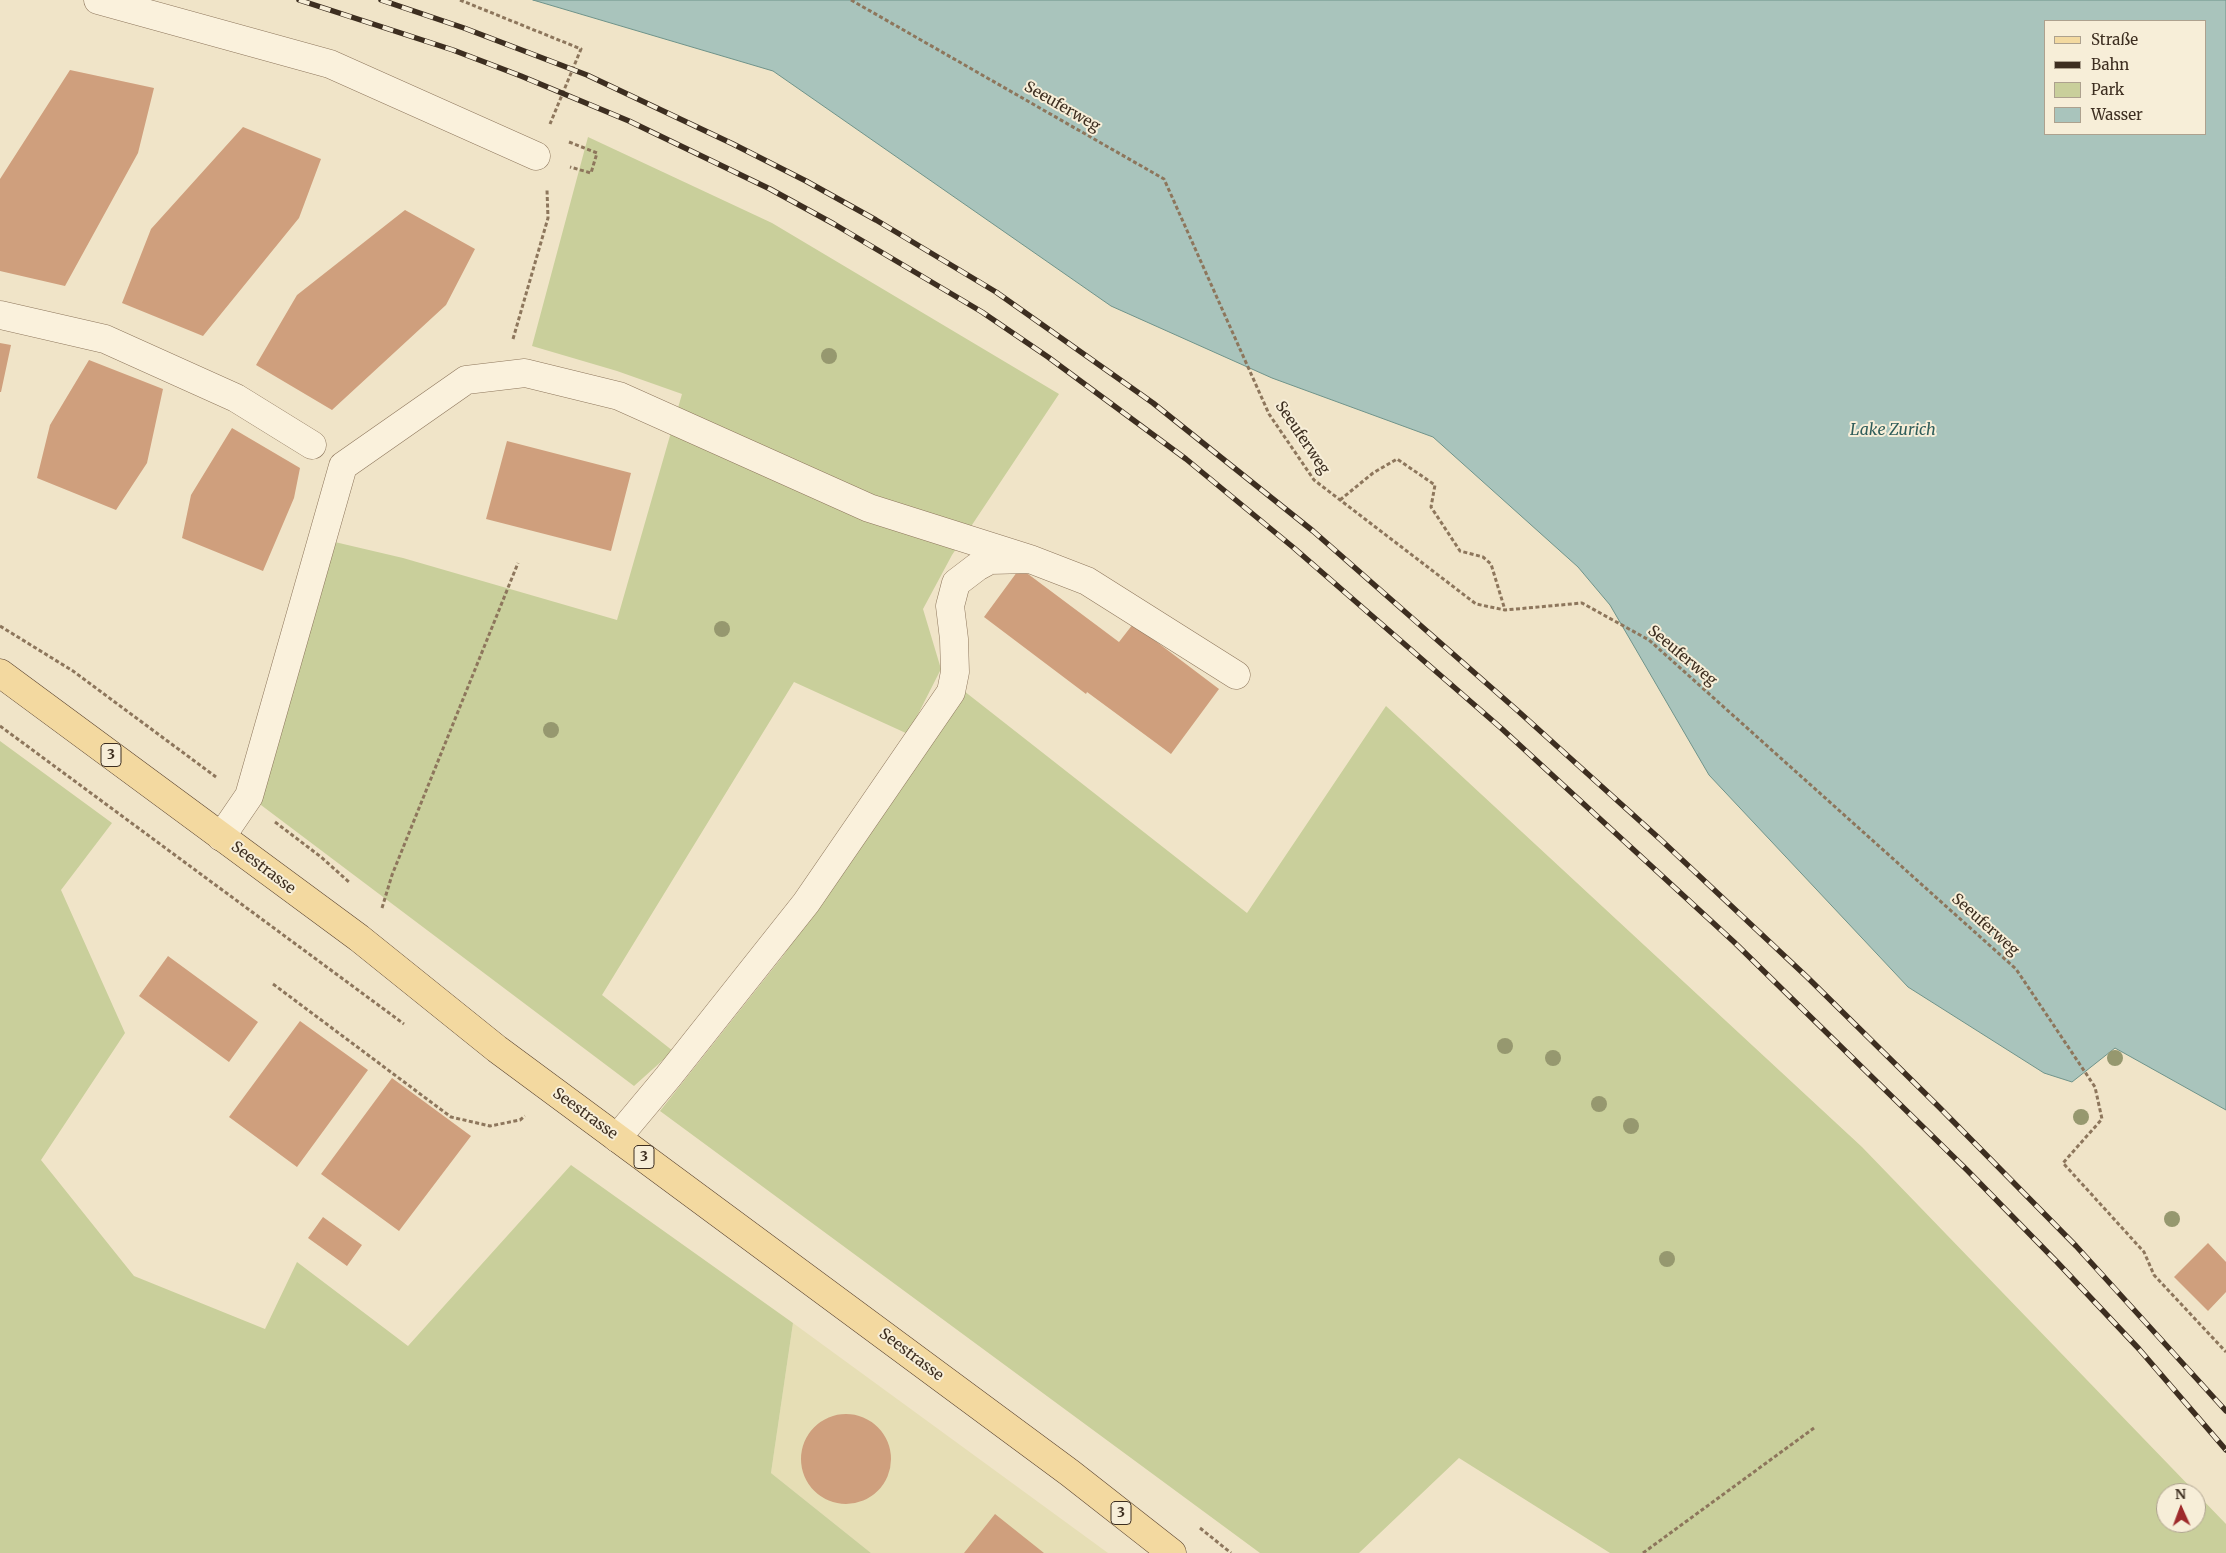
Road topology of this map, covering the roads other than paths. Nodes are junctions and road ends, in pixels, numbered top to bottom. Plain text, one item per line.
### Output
1 (98, 0) edge
2 (536, 156) road end
3 (0, 315) edge
4 (312, 445) dead end
5 (1030, 559) junction
6 (0, 673) edge
7 (1236, 675) dead end
8 (221, 836) junction
9 (617, 1138) junction
10 (1172, 1553) edge

1 - 2 street
3 - 4 street
5 - 7 street
5 - 8 street
5 - 9 street
6 - 8 main road, Seestrasse / 3
8 - 9 main road, Seestrasse / 3
9 - 10 main road, Seestrasse / 3

